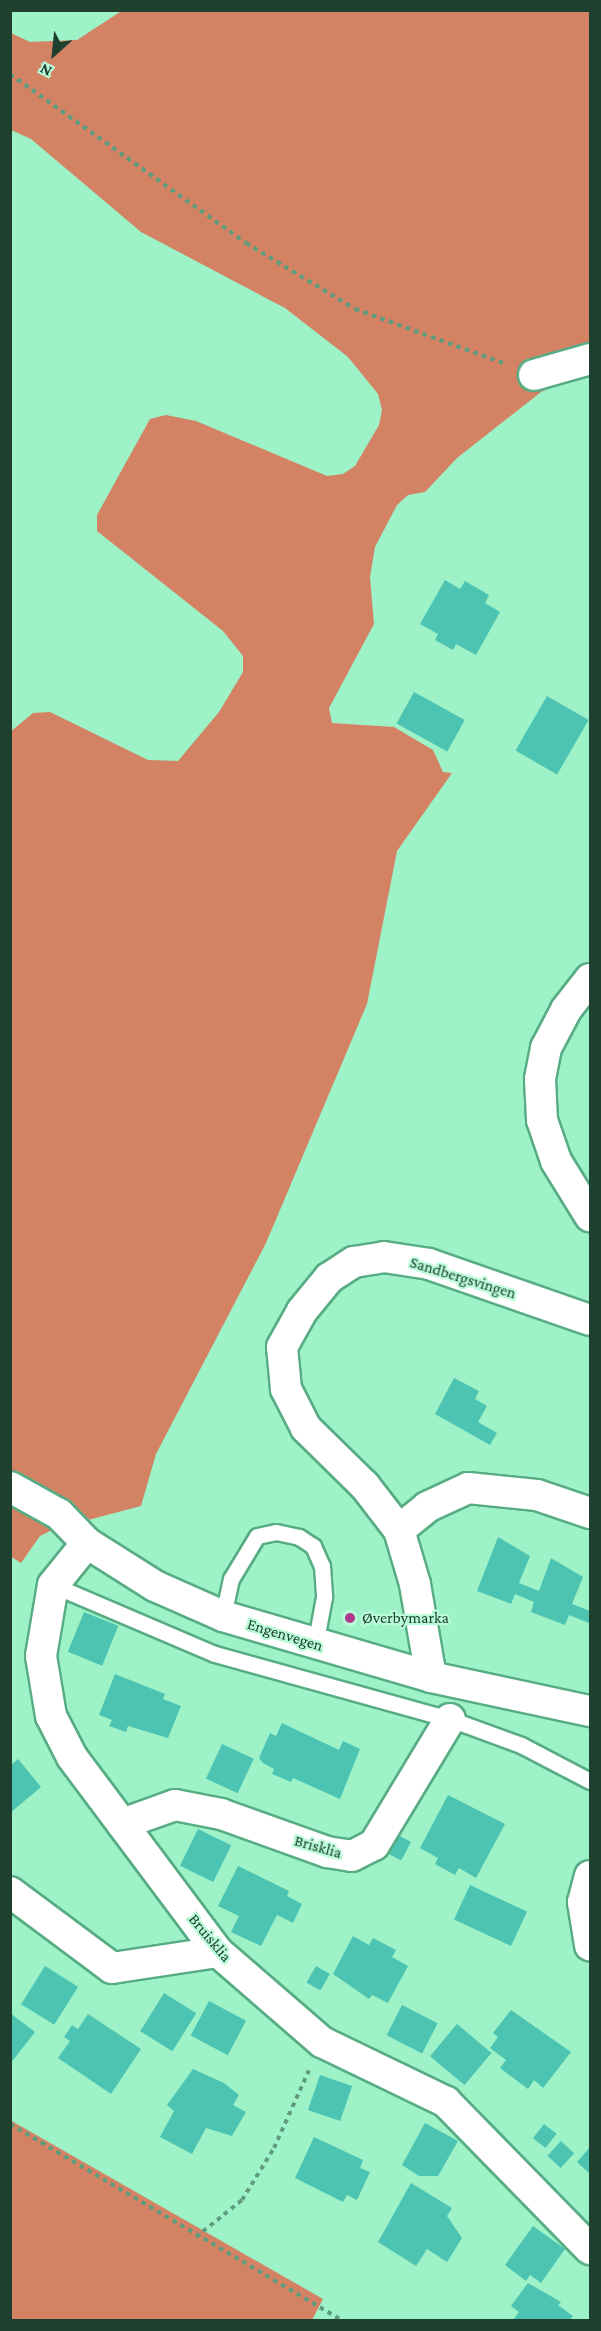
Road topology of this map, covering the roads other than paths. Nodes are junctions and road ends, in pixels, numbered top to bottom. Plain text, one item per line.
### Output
1 (591, 359) edge
2 (534, 375) road end
3 (591, 979) edge
4 (591, 1215) edge
5 (591, 1320) edge
6 (10, 1487) edge
7 (591, 1513) edge
8 (399, 1530) junction
9 (87, 1543) junction
10 (53, 1585) junction
11 (223, 1616) junction
12 (315, 1645) junction
13 (431, 1677) junction
14 (591, 1711) edge
15 (450, 1719) junction
16 (591, 1781) edge
17 (122, 1824) junction
18 (591, 1876) edge
19 (10, 1892) edge
20 (591, 1945) edge
21 (218, 1952) junction
22 (591, 2249) edge

1 - 2 street
3 - 4 street
5 - 8 street, Sandbergsvingen
6 - 9 street, Engenvegen
7 - 8 street
8 - 13 street, Sandbergsvingen
9 - 10 street, Bruisklia
9 - 11 street, Engenvegen
10 - 15 lane
10 - 17 street, Bruisklia
11 - 12 street, Engenvegen
11 - 12 lane
12 - 13 street, Engenvegen
13 - 14 street, Engenvegen
15 - 16 lane
15 - 17 street, Brisklia
17 - 21 street, Bruisklia
18 - 20 street
19 - 21 street
21 - 22 street, Bruisklia

